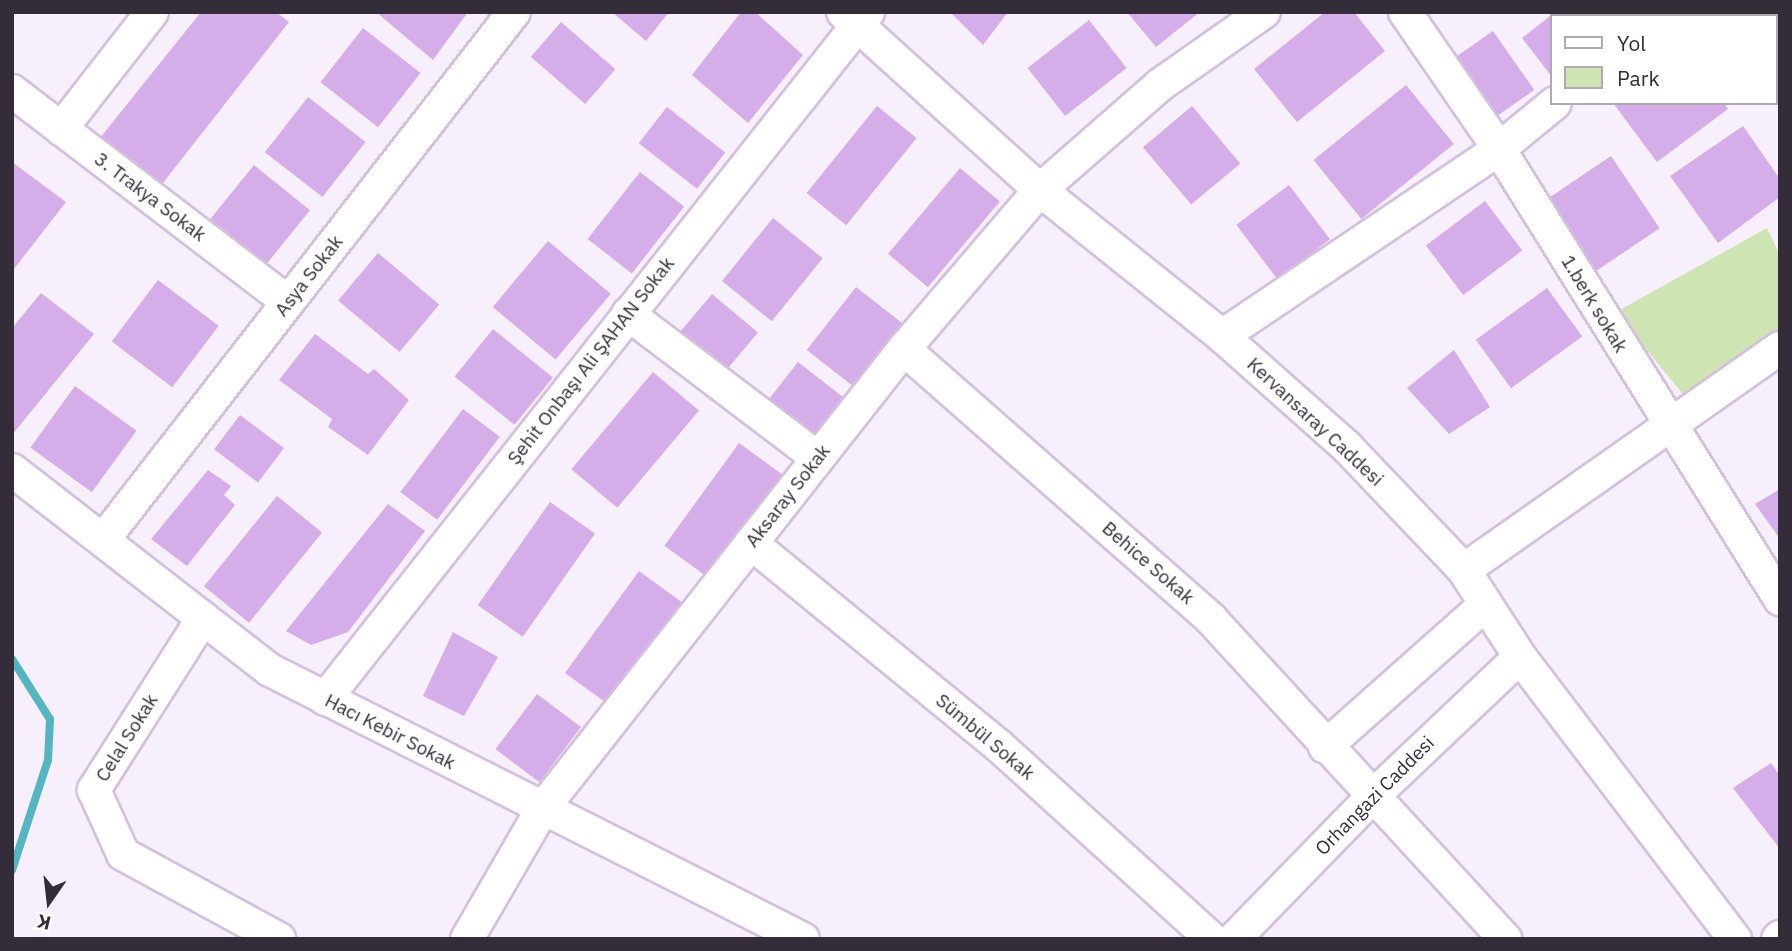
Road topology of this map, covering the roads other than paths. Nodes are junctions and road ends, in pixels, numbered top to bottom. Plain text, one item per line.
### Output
1 (152, 12) edge
2 (514, 12) edge
3 (1264, 12) edge
4 (1405, 12) edge
5 (856, 16) edge
6 (12, 91) edge
7 (1553, 105) edge
8 (61, 129) junction
9 (1499, 149) junction
10 (1040, 190) junction
11 (288, 302) junction
12 (628, 314) junction
13 (1222, 336) junction
14 (1780, 348) edge
15 (904, 349) junction
16 (1670, 429) junction
17 (818, 458) junction
18 (12, 470) edge
19 (103, 540) junction
20 (751, 543) junction
21 (1464, 570) junction
22 (1780, 599) edge
23 (1486, 604) junction
24 (203, 618) junction
25 (1520, 657) junction
26 (325, 699) junction
27 (1325, 747) junction
28 (1373, 796) junction
29 (543, 808) junction
30 (279, 939) edge
31 (467, 939) edge
32 (803, 939) edge
33 (1212, 939) edge
34 (1234, 939) edge
35 (1505, 939) edge
36 (1735, 939) edge

1 - 8 street
2 - 11 street, Asya Sokak
3 - 10 street, Aksaray Sokak
4 - 9 street, 1.berk sokak
5 - 10 street, Kervansaray Caddesi
5 - 12 street, Şehit Onbaşı Ali ŞAHAN Sokak
6 - 8 street, 3. Trakya Sokak
7 - 9 street
8 - 11 street, 3. Trakya Sokak
9 - 13 street
9 - 16 street, 1.berk sokak
10 - 13 street, Kervansaray Caddesi
10 - 15 street, Aksaray Sokak
11 - 19 street, Asya Sokak
12 - 17 street
12 - 26 street, Şehit Onbaşı Ali ŞAHAN Sokak
13 - 21 street, Kervansaray Caddesi
14 - 16 street
15 - 17 street, Aksaray Sokak
15 - 27 street, Behice Sokak
16 - 21 street
16 - 22 street, 1.berk sokak
17 - 20 street, Aksaray Sokak
18 - 19 street, Hacı Kebir Sokak
19 - 24 street, Hacı Kebir Sokak
20 - 29 street, Aksaray Sokak
20 - 33 street, Sümbül Sokak
21 - 23 street, Kervansaray Caddesi
23 - 25 street, Kervansaray Caddesi
23 - 27 street
24 - 26 street, Hacı Kebir Sokak
24 - 30 street, Celal Sokak
25 - 28 street, Orhangazi Caddesi
25 - 36 street, Kervansaray Caddesi
26 - 29 street, Hacı Kebir Sokak
27 - 28 street, Behice Sokak
28 - 34 street, Orhangazi Caddesi
28 - 35 street, Behice Sokak
29 - 31 street, Aksaray Sokak
29 - 32 street, Hacı Kebir Sokak

